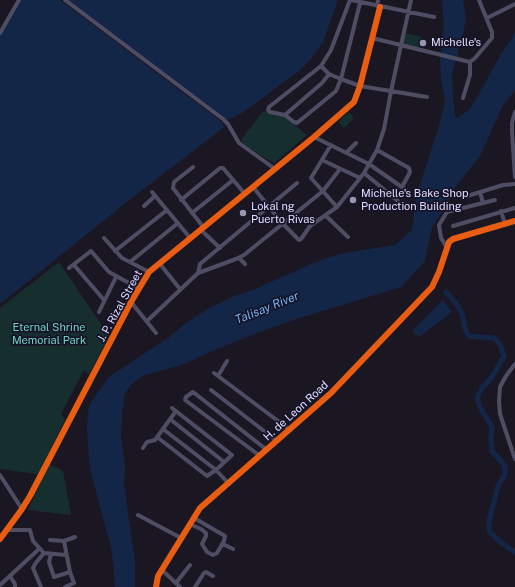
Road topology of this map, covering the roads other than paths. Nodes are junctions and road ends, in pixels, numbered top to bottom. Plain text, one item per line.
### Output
1 (19, 0) edge
2 (65, 0) edge
3 (351, 0) edge
4 (378, 0) edge
5 (411, 0) edge
6 (479, 0) edge
7 (360, 3) junction
8 (515, 4) edge
9 (379, 6) junction
10 (408, 13) junction
11 (434, 17) dead end
12 (487, 18) junction
13 (0, 33) edge
14 (372, 38) junction
15 (401, 45) junction
16 (470, 62) junction
17 (321, 66) junction
18 (329, 74) junction
19 (341, 79) junction
20 (360, 86) junction
21 (391, 91) junction
22 (427, 97) dead end
23 (463, 98) dead end
24 (515, 112) edge
25 (285, 115) junction
26 (314, 136) junction
27 (356, 143) dead end
28 (331, 145) junction
29 (377, 150) junction
30 (347, 152) junction
31 (322, 160) junction
32 (369, 164) junction
33 (192, 167) dead end
34 (275, 169) junction
35 (340, 169) junction
36 (364, 173) junction
37 (515, 177) edge
38 (360, 178) junction
39 (233, 180) junction
40 (297, 183) dead end
41 (515, 184) edge
42 (402, 187) junction
43 (253, 188) junction
44 (406, 190) dead end
45 (323, 191) junction
46 (152, 192) dead end
47 (480, 192) junction
48 (245, 194) junction
49 (156, 196) junction
50 (464, 197) dead end
51 (181, 200) junction
52 (495, 200) dead end
53 (398, 201) dead end
54 (483, 203) junction
55 (144, 206) dead end
56 (269, 207) junction
57 (337, 207) junction
58 (515, 208) edge
59 (167, 210) junction
60 (501, 212) junction
61 (192, 213) junction
62 (326, 216) junction
63 (515, 222) edge
64 (178, 223) junction
65 (282, 223) junction
66 (505, 224) junction
67 (453, 226) dead end
68 (202, 229) junction
69 (348, 237) dead end
70 (104, 238) dead end
71 (191, 239) junction
72 (446, 246) junction
73 (220, 248) junction
74 (115, 251) junction
75 (239, 258) junction
76 (130, 262) junction
77 (160, 264) junction
78 (245, 264) dead end
79 (74, 265) junction
80 (69, 268) dead end
81 (149, 272) junction
82 (198, 273) junction
83 (116, 277) junction
84 (138, 288) junction
85 (180, 289) junction
86 (104, 300) junction
87 (131, 302) junction
88 (99, 312) dead end
89 (147, 321) junction
90 (156, 333) dead end
91 (227, 362) dead end
92 (515, 364) edge
93 (210, 390) dead end
94 (170, 419) junction
95 (163, 429) junction
96 (290, 430) junction
97 (157, 437) junction
98 (277, 441) junction
99 (143, 448) dead end
100 (267, 450) junction
101 (260, 456) junction
102 (515, 459) edge
103 (224, 462) junction
104 (216, 470) junction
105 (0, 475) edge
106 (229, 484) junction
107 (22, 510) junction
108 (138, 515) dead end
109 (194, 518) junction
110 (190, 524) junction
111 (210, 527) junction
112 (6, 530) junction
113 (206, 533) junction
114 (75, 537) dead end
115 (181, 538) junction
116 (0, 539) edge
117 (50, 540) dead end
118 (64, 541) junction
119 (223, 544) junction
120 (39, 549) junction
121 (233, 549) dead end
122 (44, 553) junction
123 (50, 554) junction
124 (66, 555) junction
125 (190, 565) dead end
126 (162, 570) junction
127 (70, 572) junction
128 (10, 576) junction
129 (213, 576) dead end
130 (176, 583) junction
131 (74, 585) edge
132 (0, 586) edge
133 (14, 587) edge
134 (41, 587) edge
135 (65, 587) edge
136 (156, 587) edge
137 (180, 587) edge
138 (195, 587) edge

1 - 13 street
2 - 34 street
3 - 7 street
3 - 17 street
4 - 9 street
5 - 10 street
6 - 12 street
7 - 9 street
7 - 19 street
8 - 12 street
9 - 10 street
9 - 14 street
10 - 11 street
10 - 15 street
12 - 16 street
14 - 15 street
14 - 20 street
15 - 16 street
15 - 21 street
16 - 23 street
17 - 18 street
17 - 25 street
18 - 19 street
18 - 25 street
19 - 20 street
19 - 25 street
20 - 21 street
20 - 26 street, J. P. Rizal Street
21 - 22 street
21 - 29 street
24 - 37 street
26 - 28 street
26 - 34 street, J. P. Rizal Street
27 - 30 street
28 - 30 street
28 - 31 street
29 - 32 street
29 - 42 street
30 - 32 street
31 - 35 street
31 - 45 street
32 - 36 street
32 - 42 street
33 - 51 street
34 - 43 street, J. P. Rizal Street
35 - 38 street
35 - 45 street
36 - 38 street
36 - 53 street
38 - 57 street
39 - 48 street
39 - 51 street
39 - 61 street
40 - 56 street
41 - 47 street
42 - 44 street
43 - 48 street, J. P. Rizal Street
43 - 56 street
45 - 57 street
45 - 65 street
46 - 49 street
47 - 50 street
47 - 54 street
48 - 68 street, J. P. Rizal Street
49 - 55 street
49 - 59 street
51 - 61 street
52 - 54 street
54 - 72 street
56 - 65 street
56 - 73 street
57 - 62 street
58 - 60 street
59 - 64 street
59 - 74 street
60 - 66 street
60 - 67 street
61 - 68 street
62 - 65 street
62 - 69 street
63 - 66 street
64 - 71 street
64 - 76 street
65 - 75 street
66 - 72 street
68 - 71 street, J. P. Rizal Street
68 - 73 street
70 - 74 street
71 - 77 street, J. P. Rizal Street
72 - 96 street, H. de Leon Road
73 - 82 street
74 - 76 street
75 - 78 street
75 - 82 street
76 - 81 street
77 - 81 street, J. P. Rizal Street
77 - 85 street
79 - 80 street
79 - 83 street
79 - 86 street
81 - 84 street, J. P. Rizal Street
82 - 85 street
83 - 84 street
83 - 86 street
84 - 87 street, J. P. Rizal Street
85 - 89 street
86 - 88 street
87 - 89 street
87 - 107 street, J. P. Rizal Street
89 - 90 street
91 - 96 street
92 - 102 street
93 - 98 street
94 - 95 street
94 - 103 street
94 - 103 street
95 - 97 street
95 - 104 street
96 - 98 street, H. de Leon Road
97 - 99 street
97 - 104 street
98 - 100 street, H. de Leon Road
100 - 101 street, H. de Leon Road
100 - 101 street
101 - 106 street, H. de Leon Road
103 - 104 street
104 - 106 street
105 - 107 street
106 - 109 street, H. de Leon Road
107 - 112 street, J. P. Rizal Street
108 - 115 street
109 - 110 street, H. de Leon Road
109 - 111 street
110 - 113 street
110 - 115 street, H. de Leon Road
111 - 113 street
111 - 119 street
112 - 116 street, J. P. Rizal Street
112 - 120 street
113 - 119 street
114 - 118 street
115 - 126 street, H. de Leon Road
117 - 118 street
118 - 124 street
119 - 121 street
120 - 122 street
120 - 128 street
122 - 123 street
122 - 134 street
123 - 124 street
123 - 127 street
124 - 127 street
125 - 130 street
126 - 130 street
126 - 136 street, H. de Leon Road
127 - 131 street
128 - 132 street
128 - 133 street
129 - 138 street
130 - 137 street
131 - 135 street

